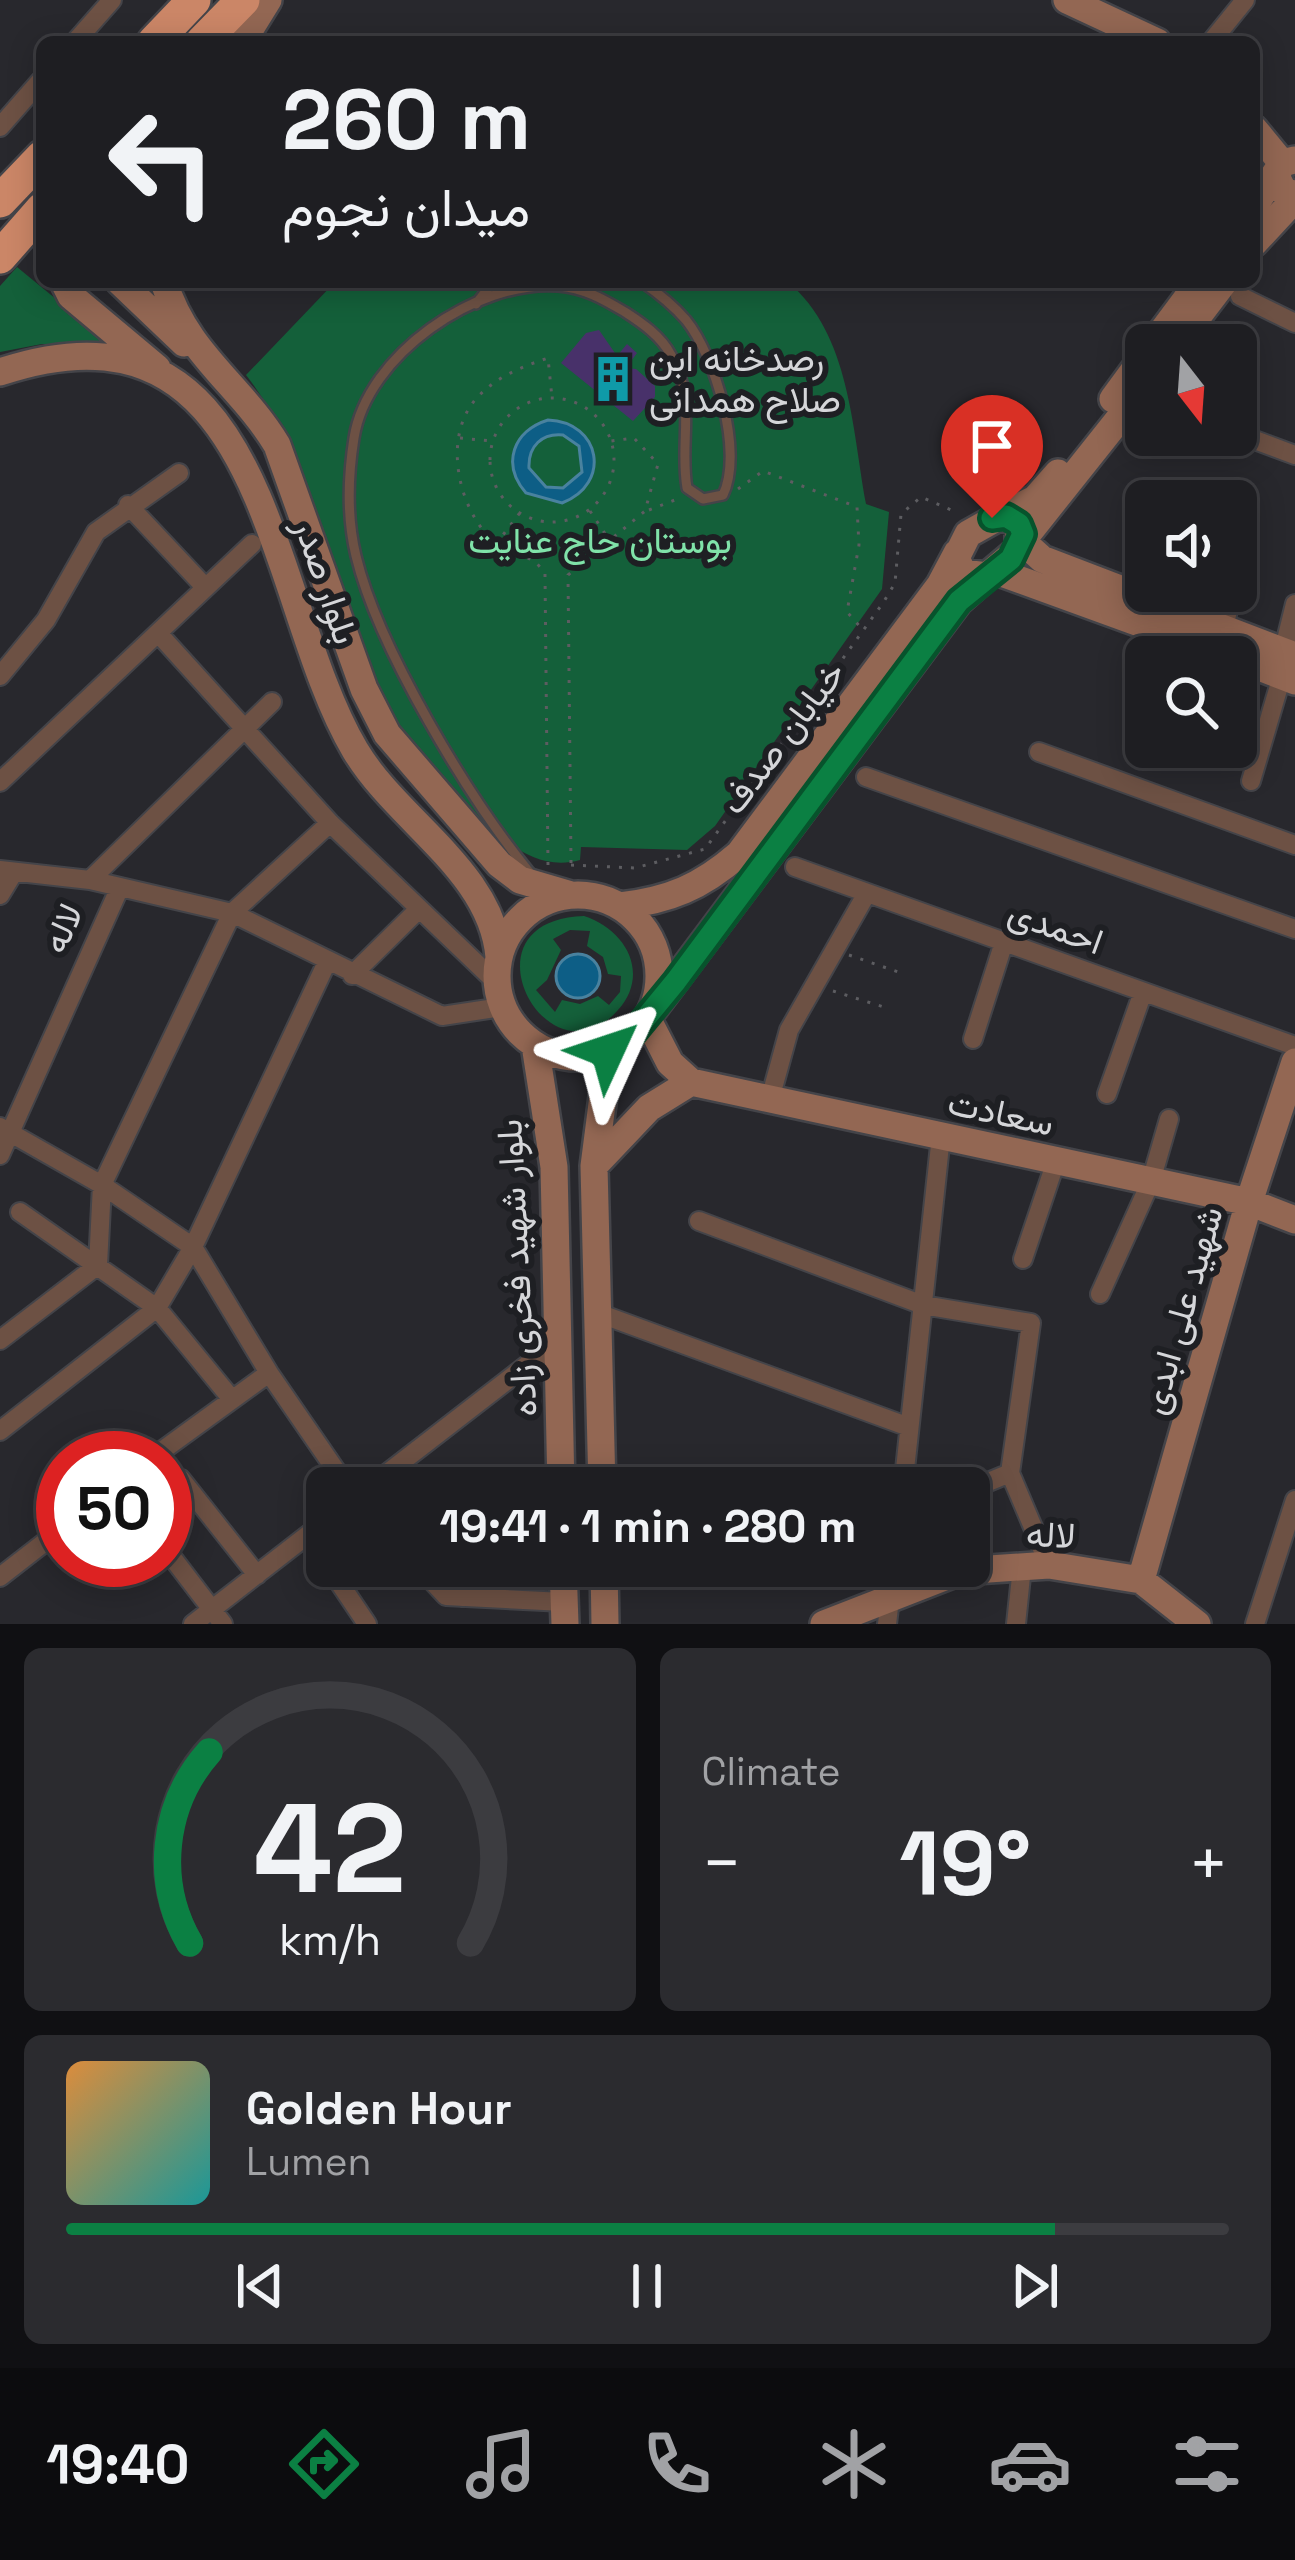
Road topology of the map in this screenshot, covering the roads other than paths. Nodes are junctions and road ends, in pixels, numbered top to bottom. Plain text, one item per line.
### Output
1 (112, 0) edge
2 (194, 0) edge
3 (243, 0) edge
4 (268, 0) edge
5 (1067, 0) edge
6 (1245, 0) edge
7 (1227, 8) edge
8 (80, 36) edge
9 (160, 36) edge
10 (208, 36) edge
11 (246, 36) edge
12 (1144, 36) edge
13 (1214, 36) edge
14 (36, 86) edge
15 (0, 127) edge
16 (1260, 136) edge
17 (36, 163) edge
18 (1285, 165) edge
19 (1295, 197) edge
20 (1260, 198) edge
21 (0, 201) edge
22 (36, 215) edge
23 (1260, 236) edge
24 (0, 257) edge
25 (67, 288) edge
26 (126, 288) edge
27 (167, 288) edge
28 (488, 288) edge
29 (539, 288) edge
30 (565, 288) edge
31 (649, 288) edge
32 (1195, 288) edge
33 (1232, 289) edge
34 (472, 308) junction
35 (1295, 323) edge
36 (1168, 324) edge
37 (1197, 324) edge
38 (204, 362) junction
39 (0, 372) edge
40 (1125, 382) edge
41 (179, 387) junction
42 (1125, 411) edge
43 (1257, 441) edge
44 (1295, 455) edge
45 (179, 473) dead end
46 (128, 505) junction
47 (990, 519) junction
48 (1022, 541) junction
49 (251, 544) dead end
50 (957, 553) junction
51 (992, 573) junction
52 (206, 587) junction
53 (1295, 604) edge
54 (1228, 612) edge
55 (1224, 629) junction
56 (158, 633) junction
57 (1146, 636) edge
58 (1257, 661) edge
59 (1289, 666) edge
60 (0, 676) edge
61 (272, 702) dead end
62 (243, 731) junction
63 (1039, 752) dead end
64 (866, 777) dead end
65 (1251, 781) dead end
66 (0, 782) edge
67 (330, 823) junction
68 (1295, 845) edge
69 (795, 867) dead end
70 (7, 871) edge
71 (90, 880) junction
72 (120, 887) junction
73 (559, 892) junction
74 (867, 893) junction
75 (0, 895) edge
76 (620, 906) junction
77 (418, 911) junction
78 (232, 913) junction
79 (1295, 929) edge
80 (1004, 942) junction
81 (327, 962) junction
82 (352, 975) junction
83 (499, 982) junction
84 (1144, 992) junction
85 (647, 1018) junction
86 (973, 1039) dead end
87 (535, 1045) junction
88 (1295, 1046) edge
89 (608, 1051) junction
90 (1295, 1062) edge
91 (691, 1082) junction
92 (1108, 1094) dead end
93 (770, 1099) junction
94 (1168, 1119) dead end
95 (4, 1129) edge
96 (941, 1136) junction
97 (0, 1155) edge
98 (1056, 1161) junction
99 (594, 1166) junction
100 (1150, 1181) junction
101 (102, 1185) junction
102 (1249, 1202) junction
103 (20, 1211) dead end
104 (1295, 1220) edge
105 (699, 1221) dead end
106 (193, 1247) junction
107 (1022, 1259) dead end
108 (98, 1265) junction
109 (1100, 1294) dead end
110 (923, 1305) junction
111 (157, 1308) junction
112 (598, 1312) junction
113 (0, 1340) edge
114 (558, 1341) junction
115 (268, 1373) junction
116 (230, 1397) junction
117 (909, 1426) junction
118 (0, 1431) edge
119 (187, 1431) edge
120 (333, 1467) edge
121 (395, 1467) edge
122 (561, 1467) edge
123 (602, 1467) edge
124 (905, 1467) edge
125 (1010, 1473) junction
126 (990, 1481) edge
127 (192, 1493) edge
128 (1295, 1500) edge
129 (306, 1537) edge
130 (36, 1549) edge
131 (1036, 1566) junction
132 (256, 1575) junction
133 (0, 1577) edge
134 (1142, 1580) junction
135 (192, 1583) edge
136 (341, 1587) edge
137 (438, 1587) edge
138 (459, 1587) edge
139 (604, 1587) edge
140 (461, 1597) junction
141 (889, 1611) edge
142 (564, 1613) edge
143 (218, 1617) edge
144 (1192, 1622) edge
145 (194, 1624) edge
146 (367, 1624) edge
147 (605, 1624) edge
148 (824, 1624) edge
149 (1016, 1624) edge
150 (1255, 1624) edge

1 - 8 street
2 - 9 highway
3 - 10 highway
4 - 11 main road
5 - 12 main road
6 - 7 street
7 - 13 street
14 - 15 street
16 - 18 main road
17 - 21 highway
18 - 19 main road
18 - 20 main road
19 - 23 main road
22 - 24 highway
25 - 41 main road
26 - 38 main road
27 - 38 main road, بلوار صدر
28 - 34 lane
29 - 34 lane
30 - 31 lane
32 - 36 main road
33 - 35 street
33 - 37 main road
34 - 73 lane
38 - 73 main road, بلوار صدر
39 - 41 main road, بلوار صدر
40 - 47 main road, خیابان صدف
41 - 83 main road, بلوار صدر
42 - 48 main road, خیابان صدف
43 - 44 street
45 - 46 street
46 - 52 street
46 - 60 street
47 - 48 main road
47 - 50 main road, خیابان صدف
48 - 51 main road, خیابان صدف
48 - 55 main road
49 - 52 street
50 - 51 main road
50 - 76 main road, خیابان صدف
51 - 57 main road
51 - 85 main road, خیابان صدف
52 - 56 street
53 - 59 street
54 - 55 street
55 - 59 main road
56 - 62 street
56 - 66 street
58 - 59 main road
59 - 65 street
61 - 62 street
62 - 67 street
62 - 71 street
63 - 68 street
64 - 79 street
67 - 77 street
67 - 78 street
69 - 74 street, احمدی
70 - 71 street
70 - 75 street
71 - 72 street
72 - 78 street
72 - 95 street, لاله
73 - 76 main road
73 - 83 main road
74 - 80 street, احمدی
74 - 93 street
76 - 85 main road
77 - 82 street
77 - 83 street
78 - 81 street
78 - 101 street
80 - 84 street, احمدی
80 - 86 street
81 - 82 street
81 - 106 street
82 - 83 street
83 - 87 main road
84 - 88 street, احمدی
84 - 92 street
85 - 89 main road
85 - 91 main road
87 - 89 main road
87 - 114 main road, بلوار شهید فخری زاده
89 - 99 main road
90 - 102 main road, شهید علی ابدی
91 - 93 main road, سعادت
91 - 99 main road
93 - 96 main road, سعادت
94 - 100 street
95 - 97 street, لاله
95 - 101 street
96 - 98 main road, سعادت
96 - 110 street
98 - 100 main road, سعادت
98 - 107 street
99 - 112 main road
100 - 102 main road, سعادت
100 - 109 street
101 - 106 street
101 - 108 street
102 - 104 main road, سعادت
102 - 134 main road, شهید علی ابدی
103 - 108 street
105 - 110 street
106 - 111 street
106 - 115 street
108 - 111 street
108 - 113 street
110 - 117 street
110 - 125 street
111 - 116 street
111 - 118 street
112 - 117 street
112 - 123 main road
114 - 121 street
114 - 122 main road, بلوار شهید فخری زاده
115 - 116 street
115 - 120 street
116 - 119 street
117 - 124 street
125 - 126 street
125 - 131 street
127 - 132 street
128 - 150 street
129 - 132 street
130 - 133 street
131 - 134 main road, لاله
131 - 141 main road, لاله
131 - 149 street
132 - 143 street
134 - 144 main road, لاله
135 - 143 street
136 - 146 street
137 - 140 street
138 - 140 street
139 - 147 main road
140 - 142 street
141 - 148 main road, لاله
143 - 145 street

